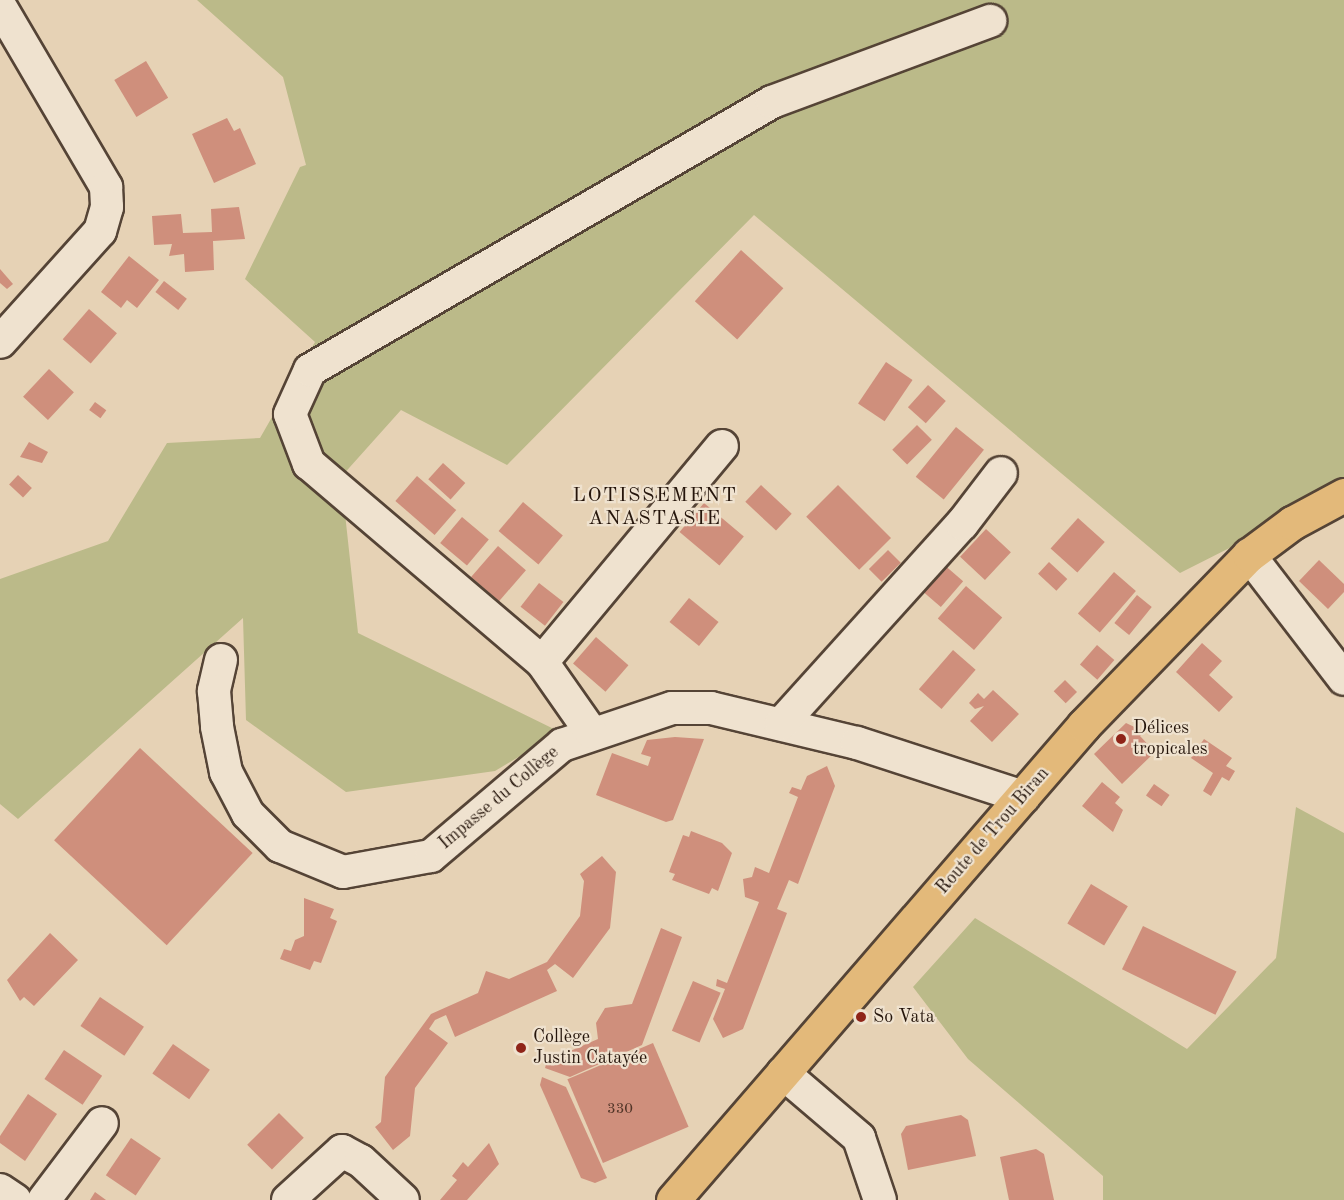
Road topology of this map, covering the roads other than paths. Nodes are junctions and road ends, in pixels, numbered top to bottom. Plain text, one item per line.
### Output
1 (0, 6) edge
2 (990, 21) dead end
3 (0, 342) edge
4 (722, 446) dead end
5 (1000, 473) dead end
6 (1344, 495) edge
7 (1250, 555) junction
8 (221, 660) dead end
9 (542, 662) junction
10 (1344, 679) edge
11 (781, 724) junction
12 (591, 732) junction
13 (1023, 797) junction
14 (783, 1073) junction
15 (102, 1123) dead end
16 (0, 1190) edge
17 (15, 1200) edge
18 (44, 1200) edge
19 (288, 1200) edge
20 (403, 1200) edge
21 (673, 1200) edge
22 (880, 1200) edge

1 - 3 street
2 - 9 street
4 - 9 street
5 - 11 street
6 - 7 main road, Route de Trou Biran
7 - 10 street
7 - 13 main road, Route de Trou Biran
8 - 12 street, Impasse du Collège
9 - 12 street
11 - 12 street, Impasse du Collège
11 - 13 street, Impasse du Collège
13 - 14 main road, Route de Trou Biran
14 - 21 main road, Route de Trou Biran
14 - 22 street
15 - 18 street
16 - 17 street
19 - 20 street

